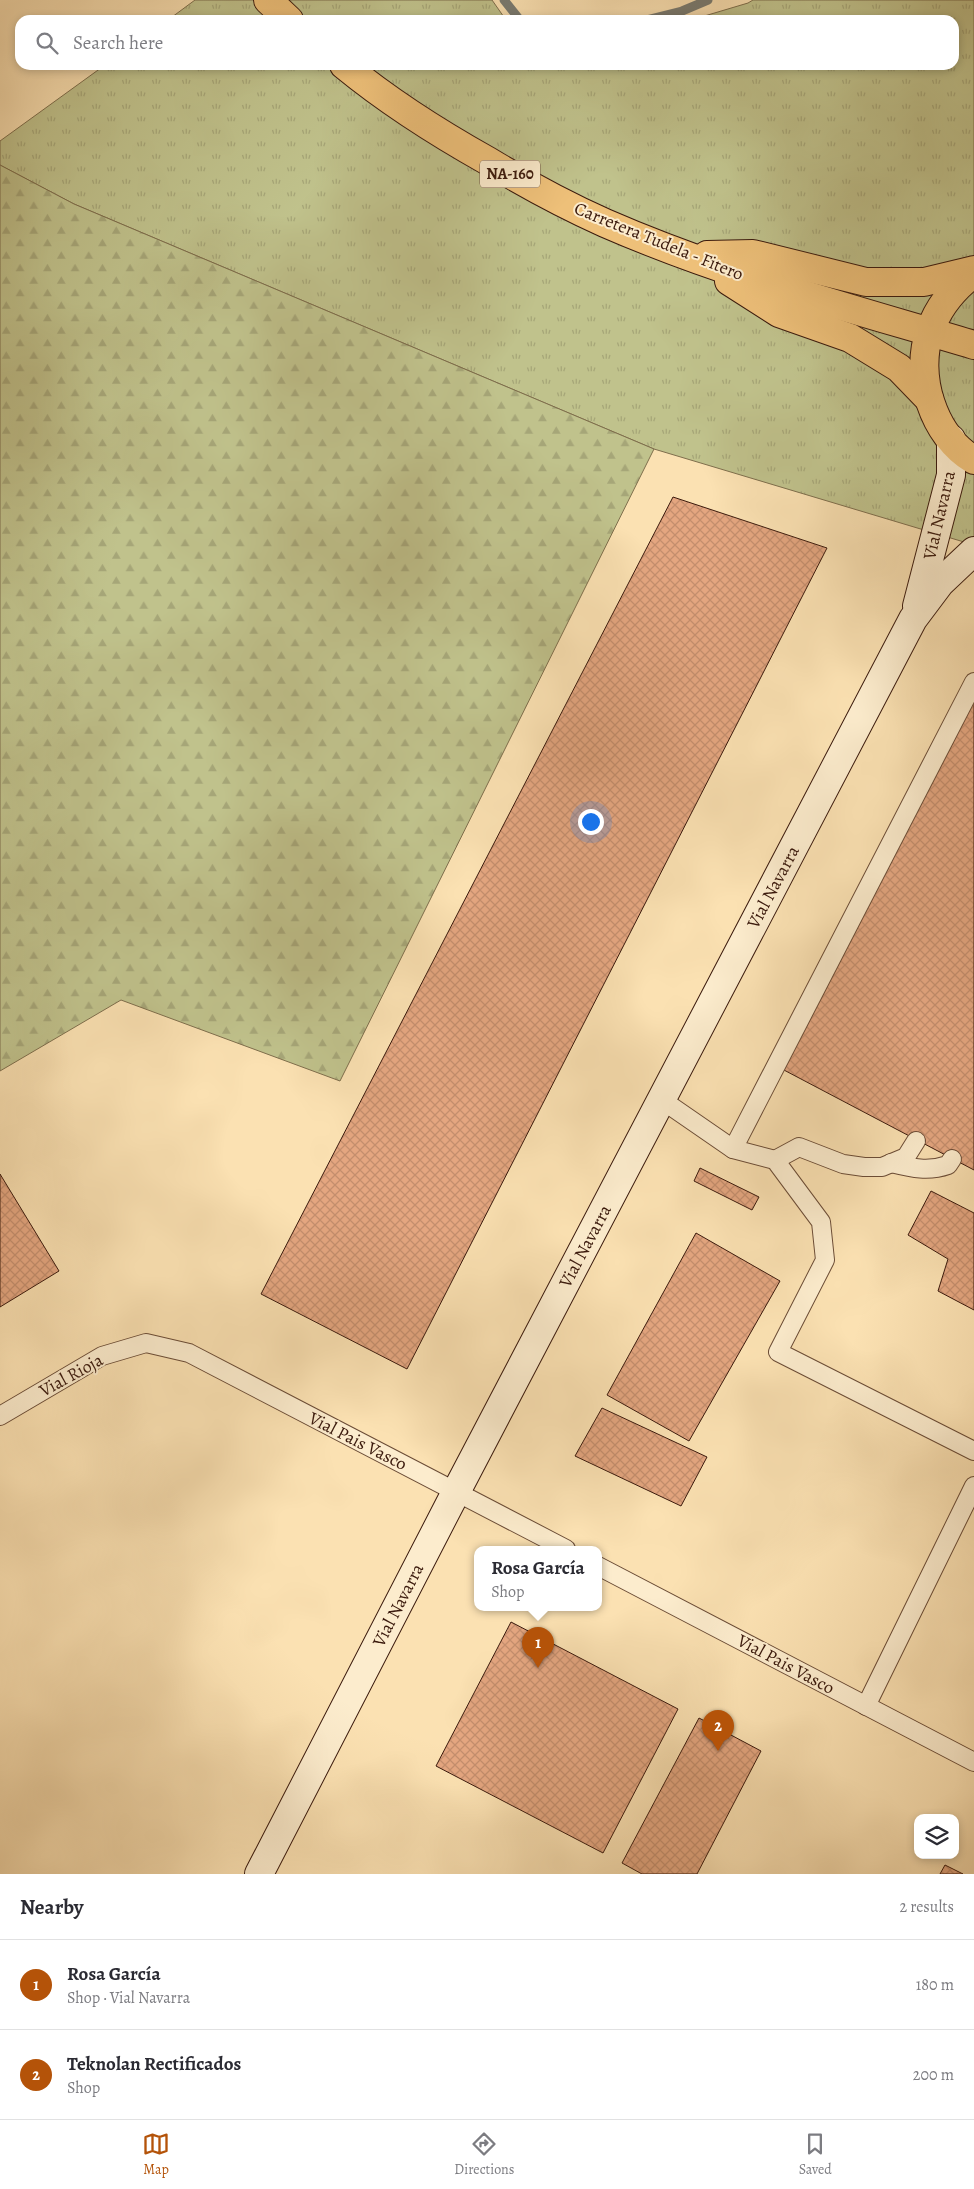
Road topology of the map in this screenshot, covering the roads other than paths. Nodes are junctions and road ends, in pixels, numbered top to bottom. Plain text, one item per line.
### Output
1 (268, 0) edge
2 (284, 15) edge
3 (350, 70) edge
4 (690, 256) junction
5 (974, 272) edge
6 (929, 332) junction
7 (974, 345) edge
8 (929, 399) junction
9 (951, 440) junction
10 (974, 460) edge
11 (974, 551) edge
12 (913, 619) junction
13 (974, 682) edge
14 (662, 1100) junction
15 (916, 1141) dead end
16 (733, 1150) junction
17 (952, 1159) dead end
18 (775, 1160) junction
19 (891, 1163) junction
20 (146, 1342) joint
21 (0, 1416) edge
22 (974, 1450) edge
23 (974, 1486) edge
24 (456, 1492) junction
25 (560, 1546) edge
26 (602, 1568) edge
27 (866, 1706) junction
28 (974, 1762) edge
29 (259, 1874) edge

1 - 2 main road
3 - 4 main road, Carretera Tudela - Fitero / NA-160
4 - 5 main road
4 - 6 main road, Carretera Tudela - Fitero / NA-160
4 - 8 main road
5 - 6 main road
6 - 7 main road, Carretera Tudela - Fitero / NA-160
6 - 8 main road
8 - 9 main road
9 - 10 main road
9 - 12 street, Vial Navarra
11 - 12 street, Vial Navarra
12 - 14 street, Vial Navarra
13 - 16 lane
14 - 16 lane
14 - 24 street, Vial Navarra
15 - 19 lane
16 - 18 lane
17 - 19 lane
18 - 19 lane
18 - 22 lane
20 - 21 lane, Vial Rioja
20 - 24 lane, Vial Pais Vasco
23 - 27 lane
24 - 25 lane, Vial Pais Vasco
24 - 29 street, Vial Navarra
26 - 27 lane, Vial Pais Vasco
27 - 28 lane, Vial Pais Vasco

